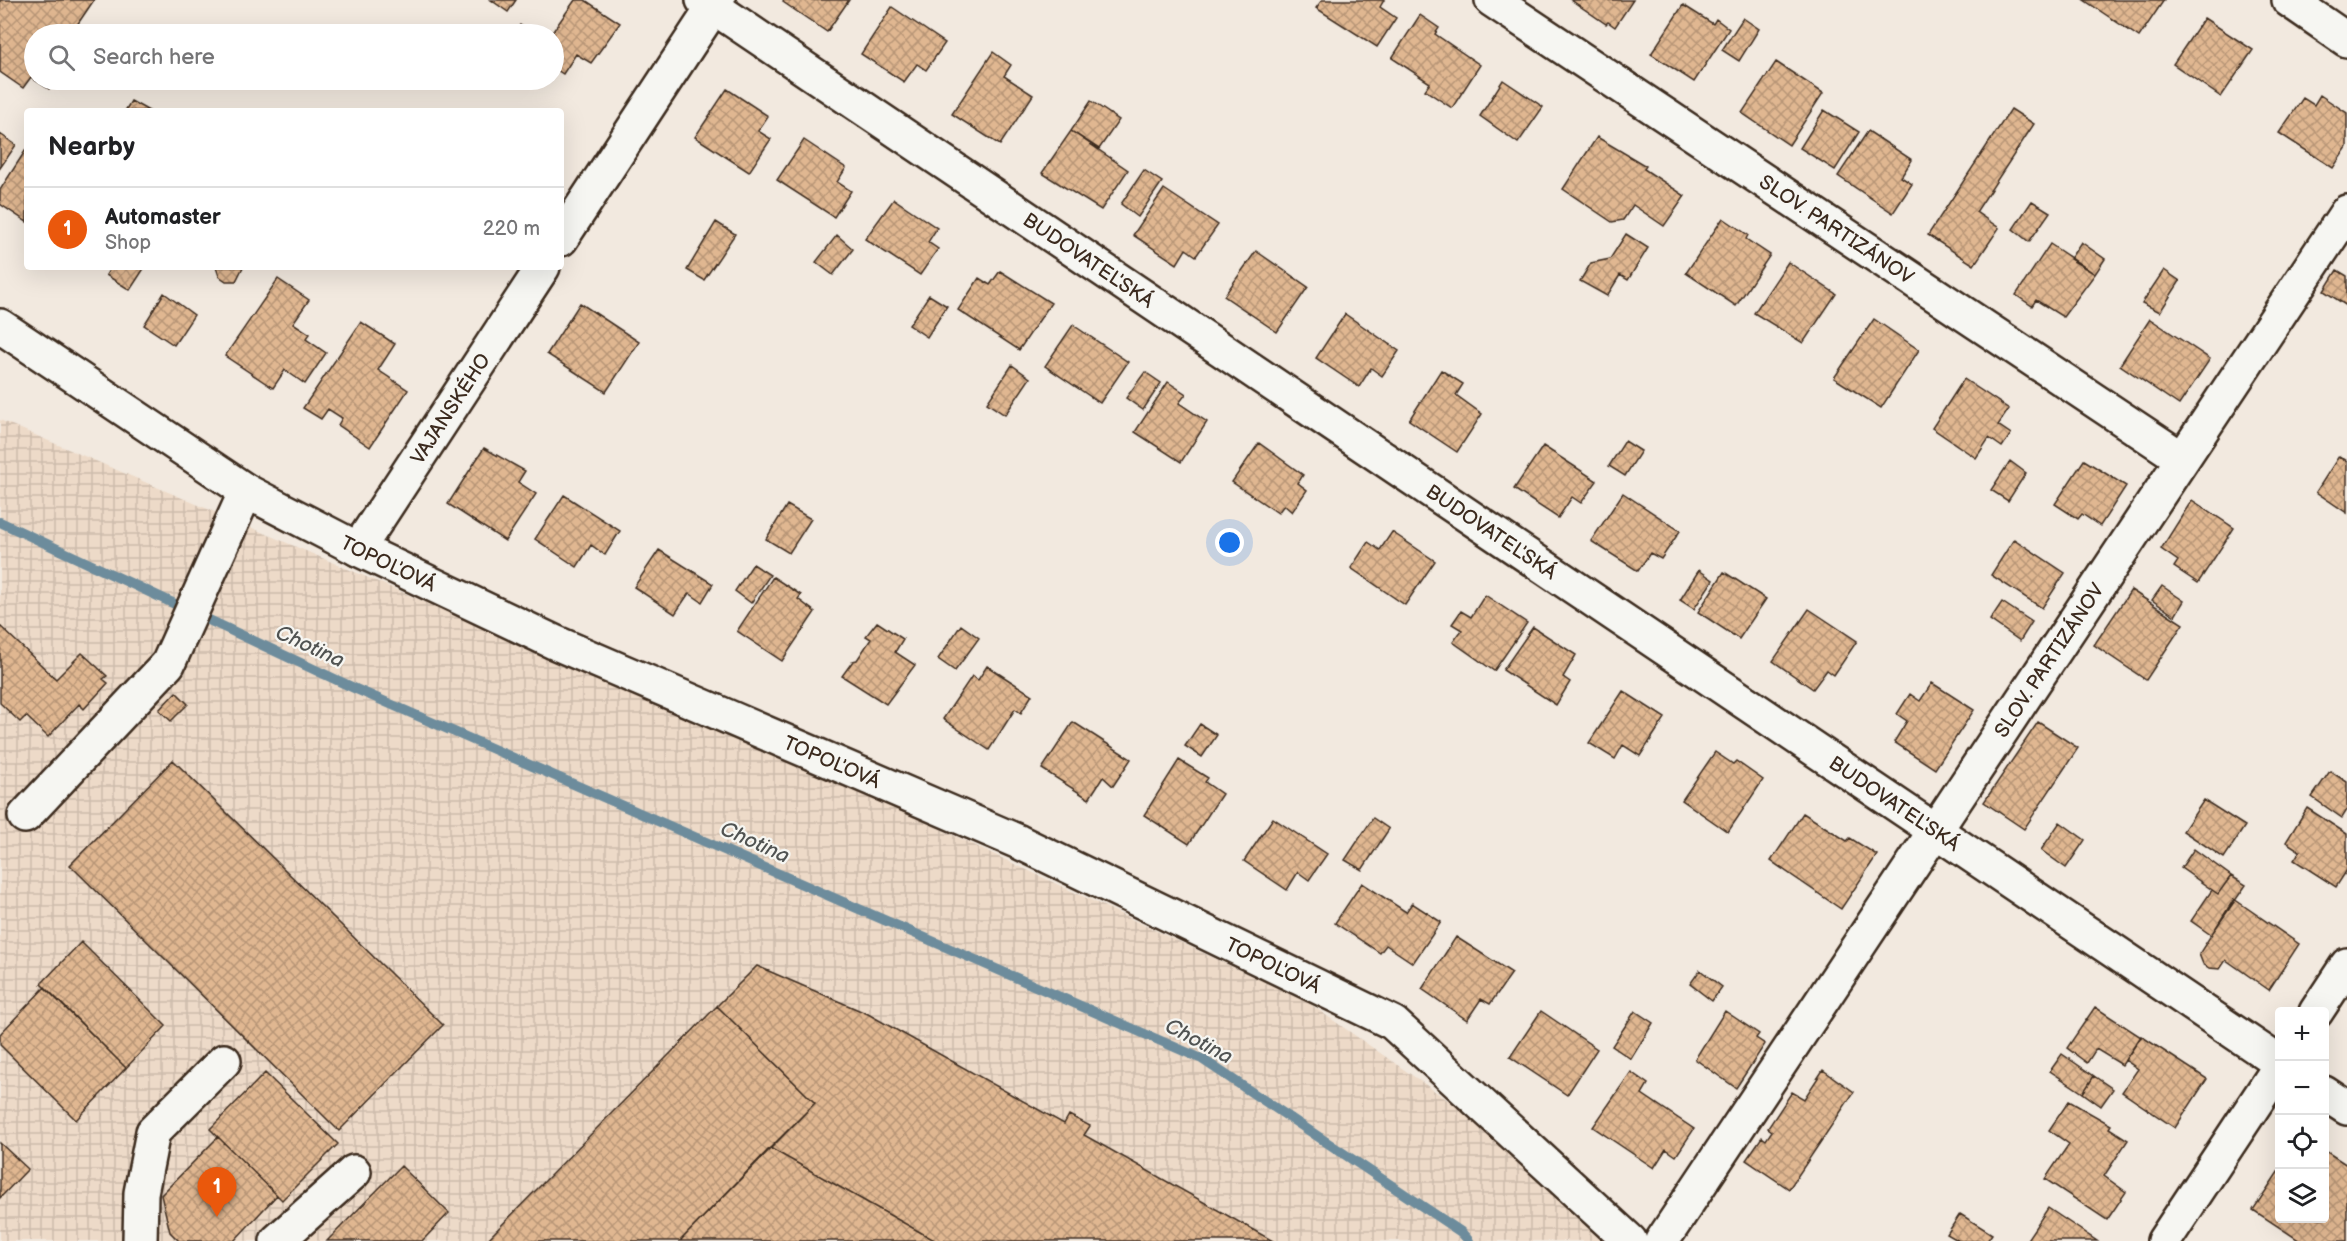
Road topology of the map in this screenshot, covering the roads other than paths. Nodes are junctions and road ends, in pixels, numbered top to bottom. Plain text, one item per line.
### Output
1 (1492, 0) edge
2 (2289, 0) edge
3 (711, 2) edge
4 (2347, 40) edge
5 (2347, 212) edge
6 (564, 234) edge
7 (541, 270) edge
8 (0, 326) edge
9 (2181, 458) junction
10 (246, 490) junction
11 (358, 549) junction
12 (25, 816) dead end
13 (1936, 833) junction
14 (2347, 965) edge
15 (2319, 1007) edge
16 (224, 1061) dead end
17 (2275, 1062) edge
18 (2275, 1073) edge
19 (2329, 1096) edge
20 (2347, 1108) edge
21 (354, 1172) dead end
22 (140, 1241) edge
23 (277, 1241) edge
24 (1630, 1241) edge
25 (1662, 1241) edge
26 (2164, 1241) edge

1 - 9 street, SLOV. PARTIZÁNOV
2 - 4 street
3 - 6 street
3 - 13 street, BUDOVATEĽSKÁ
5 - 9 street, SLOV. PARTIZÁNOV
7 - 11 street, VAJANSKÉHO
8 - 10 street, TOPOĽOVÁ
9 - 13 street, SLOV. PARTIZÁNOV
10 - 11 street, TOPOĽOVÁ
10 - 12 street
11 - 24 street, TOPOĽOVÁ
13 - 17 street, BUDOVATEĽSKÁ
13 - 25 street, SLOV. PARTIZÁNOV
14 - 15 street
16 - 22 street
18 - 26 street
19 - 20 street
21 - 23 street

